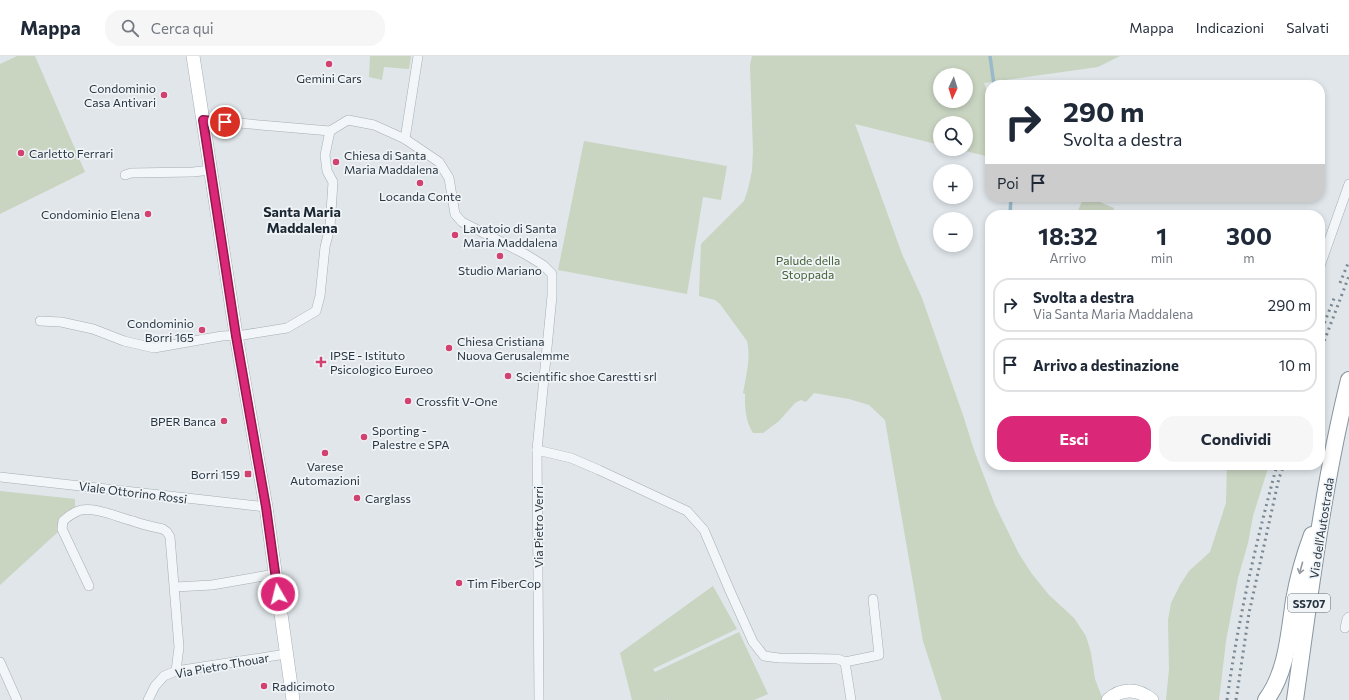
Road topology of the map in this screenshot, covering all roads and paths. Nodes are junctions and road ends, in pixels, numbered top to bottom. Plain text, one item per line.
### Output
1 (193, 56) edge
2 (418, 56) edge
3 (203, 120) junction
4 (330, 131) junction
5 (405, 139) junction
6 (211, 170) junction
7 (125, 175) dead end
8 (1349, 184) edge
9 (1325, 252) edge
10 (40, 321) dead end
11 (236, 336) junction
12 (1349, 380) edge
13 (538, 450) junction
14 (0, 477) edge
15 (1324, 505) junction
16 (266, 507) junction
17 (275, 574) junction
18 (89, 586) dead end
19 (175, 587) junction
20 (872, 599) dead end
21 (1349, 617) edge
22 (1345, 628) dead end
23 (286, 654) junction
24 (0, 662) edge
25 (845, 662) junction
26 (176, 671) junction
27 (17, 700) edge
28 (148, 700) edge
29 (293, 700) edge
30 (539, 700) edge
31 (850, 700) edge
32 (1108, 700) edge
33 (1152, 700) edge
34 (1266, 700) edge
35 (1295, 700) edge

1 - 3 main road
2 - 5 street
3 - 4 street
3 - 6 main road
4 - 5 street
4 - 11 street
5 - 13 street, Via Pietro Verri
6 - 7 street
6 - 11 main road
8 - 9 street
10 - 11 street
11 - 16 main road
12 - 15 highway, Via dell'Autostrada / SS707
13 - 25 street
13 - 30 street, Via Pietro Verri
14 - 16 street, Viale Ottorino Rossi
15 -> 34 highway
15 - 35 highway, Via dell'Autostrada / SS707
16 - 17 main road
17 - 19 street
17 - 23 main road
18 - 19 street
19 - 26 street
20 - 25 street
21 - 22 street
23 - 26 street, Via Pietro Thouar
23 - 29 main road
24 - 27 street
25 - 31 street
26 - 28 street, Via Pietro Thouar
32 - 33 main road

